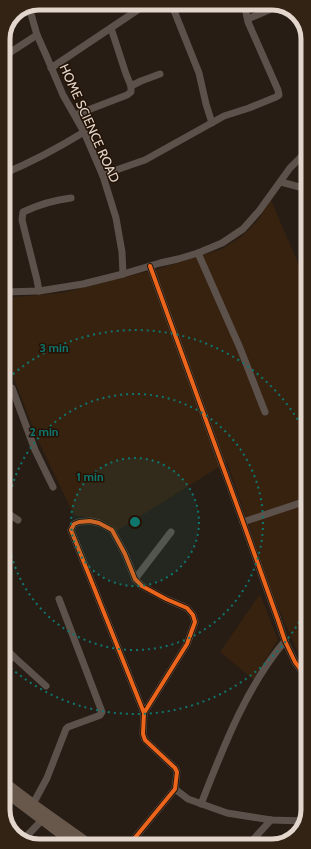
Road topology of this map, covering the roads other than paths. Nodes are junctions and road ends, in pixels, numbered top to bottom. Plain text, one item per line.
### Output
1 (138, 10) edge
2 (174, 10) edge
3 (246, 10) edge
4 (269, 10) edge
5 (30, 12) edge
6 (248, 19) junction
7 (111, 28) junction
8 (37, 35) junction
9 (10, 52) edge
10 (51, 68) junction
11 (160, 74) dead end
12 (131, 86) junction
13 (74, 115) junction
14 (212, 122) junction
15 (84, 132) junction
16 (301, 157) edge
17 (10, 171) edge
18 (103, 176) junction
19 (281, 182) junction
20 (301, 187) edge
21 (71, 198) dead end
22 (198, 253) junction
23 (150, 266) junction
24 (123, 274) junction
25 (39, 291) junction
26 (10, 292) edge
27 (10, 388) edge
28 (265, 412) dead end
29 (53, 487) dead end
30 (301, 503) edge
31 (10, 515) edge
32 (18, 520) dead end
33 (243, 522) junction
34 (171, 532) dead end
35 (135, 579) junction
36 (59, 599) dead end
37 (285, 641) junction
38 (10, 653) edge
39 (13, 656) junction
40 (10, 659) edge
41 (301, 670) edge
42 (46, 686) dead end
43 (144, 713) junction
44 (10, 787) edge
45 (175, 790) junction
46 (10, 796) edge
47 (33, 804) junction
48 (201, 804) junction
49 (42, 820) junction
50 (271, 820) junction
51 (299, 821) edge
52 (27, 836) edge
53 (68, 839) edge
54 (82, 839) edge
55 (135, 839) edge
56 (257, 839) edge

1 - 7 street
2 - 14 street
3 - 6 street
4 - 6 street
5 - 8 street, HOME SCIENCE ROAD
6 - 14 street
7 - 10 street
7 - 12 street
8 - 9 street
8 - 10 street, HOME SCIENCE ROAD
10 - 13 street, HOME SCIENCE ROAD
11 - 12 street
12 - 13 street
13 - 15 street, HOME SCIENCE ROAD
14 - 18 street
15 - 17 street
15 - 18 street, HOME SCIENCE ROAD
16 - 19 street
18 - 24 street, HOME SCIENCE ROAD
19 - 20 street
19 - 22 street
21 - 25 street
22 - 23 street
22 - 28 street
23 - 24 street
23 - 33 street
24 - 25 street
25 - 26 street
27 - 29 street
30 - 33 street
31 - 32 street
33 - 37 street
34 - 35 street
35 - 43 street
35 - 43 street
36 - 47 street
37 - 41 street
37 - 48 street
38 - 39 street
39 - 40 street
39 - 42 street
43 - 45 street
44 - 47 highway
45 - 48 street
45 - 55 street
46 - 49 highway
47 - 54 highway
48 - 50 street
49 - 52 street
49 - 53 highway
50 - 51 street
50 - 56 street

